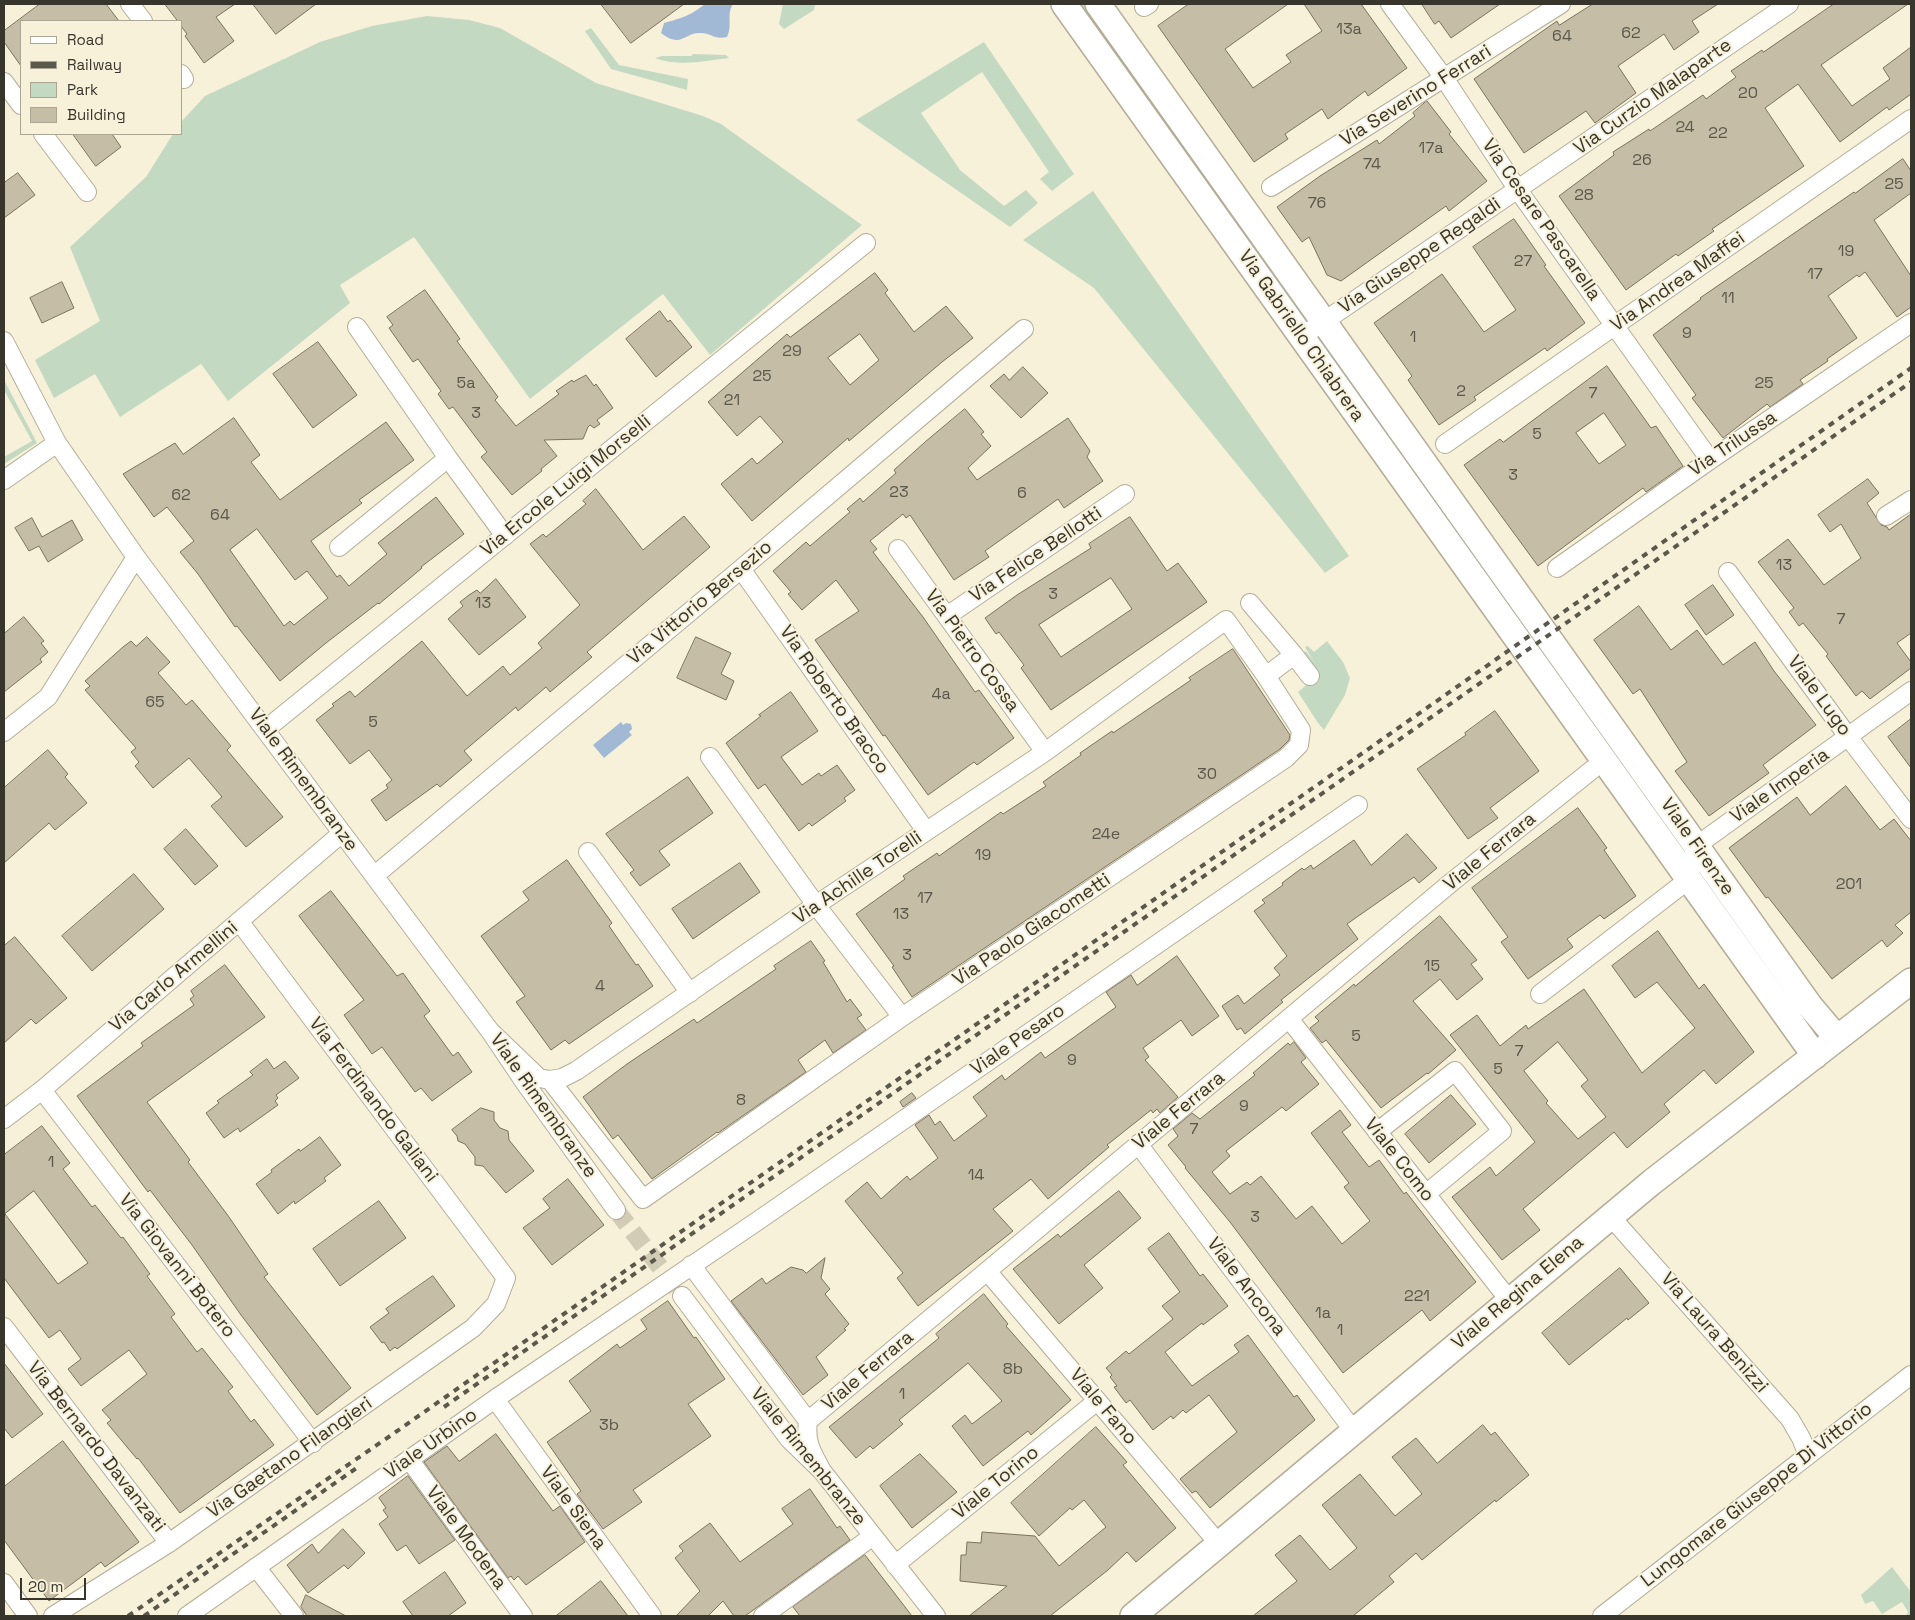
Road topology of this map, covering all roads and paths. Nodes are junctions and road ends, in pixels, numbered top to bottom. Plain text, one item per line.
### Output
1 (130, 4) edge
2 (1064, 4) edge
3 (1098, 4) edge
4 (1390, 4) edge
5 (1561, 4) edge
6 (1789, 4) edge
7 (142, 20) edge
8 (1444, 78) junction
9 (4, 82) edge
10 (20, 104) edge
11 (1911, 119) edge
12 (44, 135) edge
13 (1271, 187) dead end
14 (1518, 190) junction
15 (87, 192) dead end
16 (866, 243) dead end
17 (1323, 322) junction
18 (1911, 323) edge
19 (1614, 326) junction
20 (357, 327) dead end
21 (1024, 329) dead end
22 (1301, 337) junction
23 (4, 341) edge
24 (57, 443) junction
25 (1445, 444) dead end
26 (448, 458) junction
27 (1710, 460) junction
28 (4, 480) edge
29 (1125, 494) dead end
30 (1911, 500) edge
31 (1886, 516) dead end
32 (505, 536) junction
33 (339, 547) dead end
34 (898, 549) dead end
35 (136, 557) junction
36 (1557, 568) dead end
37 (741, 569) junction
38 (1728, 572) dead end
39 (1250, 603) dead end
40 (947, 616) junction
41 (1226, 620) joint
42 (1559, 654) joint
43 (1294, 655) junction
44 (1538, 669) joint
45 (1266, 676) junction
46 (1310, 676) dead end
47 (1911, 691) edge
48 (266, 729) junction
49 (4, 732) edge
50 (1848, 738) junction
51 (1044, 752) junction
52 (710, 757) dead end
53 (1593, 769) dead end
54 (1358, 805) dead end
55 (1911, 819) edge
56 (926, 831) junction
57 (342, 833) junction
58 (1696, 846) junction
59 (588, 852) dead end
60 (374, 876) junction
61 (1688, 880) junction
62 (816, 905) junction
63 (239, 921) junction
64 (1911, 981) edge
65 (690, 993) junction
66 (1540, 994) dead end
67 (902, 1017) junction
68 (1290, 1020) junction
69 (490, 1031) junction
70 (1838, 1038) junction
71 (1815, 1056) junction
72 (550, 1080) junction
73 (42, 1090) junction
74 (4, 1119) edge
75 (1377, 1132) junction
76 (1138, 1144) junction
77 (1426, 1194) junction
78 (616, 1210) tunnel mouth
79 (1611, 1217) junction
80 (987, 1271) junction
81 (678, 1274) junction
82 (506, 1278) joint
83 (682, 1296) tunnel mouth
84 (1509, 1300) junction
85 (4, 1327) edge
86 (1911, 1375) edge
87 (495, 1399) junction
88 (1097, 1401) junction
89 (805, 1417) dead end
90 (1353, 1430) junction
91 (782, 1439) dead end
92 (313, 1442) junction
93 (1808, 1455) junction
94 (409, 1459) junction
95 (822, 1471) junction
96 (873, 1536) junction
97 (169, 1543) junction
98 (1219, 1544) junction
99 (895, 1565) junction
100 (256, 1567) junction
101 (4, 1583) edge
102 (28, 1616) edge
103 (53, 1616) edge
104 (187, 1616) edge
105 (294, 1616) edge
106 (524, 1616) edge
107 (652, 1616) edge
108 (763, 1616) edge
109 (936, 1616) edge
110 (1133, 1616) edge
111 (1602, 1616) edge

1 - 7 street
2 - 22 street, Via Gabriello Chiabrera
3 - 17 street, Via Gabriello Chiabrera
4 - 8 street, Via Cesare Pascarella
5 - 8 street, Via Severino Ferrari
6 - 14 street, Via Curzio Malaparte
8 - 13 street, Via Severino Ferrari
8 - 14 street, Via Cesare Pascarella
9 - 10 street
11 - 19 street, Via Andrea Maffei
12 - 15 street
14 - 17 street, Via Giuseppe Regaldi
14 - 19 street, Via Cesare Pascarella
16 - 32 street, Via Ercole Luigi Morselli
17 - 22 street, Via Giuseppe Regaldi
17 - 42 street, Via Gabriello Chiabrera
18 - 27 street, Via Trilussa
19 - 25 street, Via Andrea Maffei
19 - 27 street, Via Cesare Pascarella
20 - 26 street
21 - 37 street, Via Vittorio Bersezio
22 - 44 street, Via Gabriello Chiabrera
23 - 24 street, Viale Rimembranze
24 - 28 street
24 - 35 street, Viale Rimembranze
26 - 32 street
26 - 33 street
27 - 36 street, Via Trilussa
29 - 40 street, Via Felice Bellotti
30 - 31 street
32 - 48 street, Via Ercole Luigi Morselli
34 - 40 street, Via Pietro Cossa
35 - 48 street, Viale Rimembranze
35 - 49 street
37 - 56 street, Via Roberto Bracco
37 - 60 street, Via Vittorio Bersezio
38 - 50 street, Viale Lugo
39 - 43 street
40 - 51 street, Via Pietro Cossa
41 - 45 street, Via Paolo Giacometti
41 - 51 street, Via Achille Torelli
42 - 58 street, Viale Firenze
43 - 45 street
43 - 46 street
44 - 61 street, Viale Firenze
45 - 67 street, Via Paolo Giacometti
47 - 50 street, Viale Imperia
48 - 57 street, Viale Rimembranze
50 - 55 street, Viale Lugo
50 - 58 street, Viale Imperia
51 - 56 street, Via Achille Torelli
52 - 62 street
53 - 68 street, Viale Ferrara
54 - 81 street, Viale Pesaro
56 - 62 street, Via Achille Torelli
57 - 60 street, Viale Rimembranze
57 - 63 street, Via Carlo Armellini
58 - 61 street
58 - 70 street, Viale Firenze
59 - 65 street
60 - 69 street, Viale Rimembranze
61 - 66 street, Viale Firenze
61 - 71 street, Viale Firenze
62 - 65 street, Via Achille Torelli
62 - 67 street
63 - 73 street, Via Carlo Armellini
63 - 82 street, Via Ferdinando Galiani
64 - 70 street, Viale Regina Elena
65 - 72 street, Via Achille Torelli
67 - 72 street, Via Paolo Giacometti
68 - 75 street, Viale Como
68 - 76 street, Viale Ferrara
69 - 72 street
69 - 78 street, Viale Rimembranze
70 - 71 street, Viale Regina Elena
71 - 79 street, Viale Regina Elena
73 - 74 street, Via Carlo Armellini
73 - 92 street, Via Giovanni Botero
75 - 77 street, Viale Como
75 - 77 street
76 - 80 street, Viale Ferrara
76 - 90 street, Viale Ancona
77 - 84 street, Viale Como
79 - 84 street, Viale Regina Elena
79 - 93 street, Via Laura Benizzi
80 - 88 street, Viale Fano
80 - 95 street, Viale Ferrara
81 - 87 street, Viale Urbino
81 - 89 street
81 - 91 street
82 - 92 street, Via Gaetano Filangieri
83 - 95 street, Viale Rimembranze
84 - 90 street, Viale Regina Elena
85 - 97 street, Via Bernardo Davanzati
86 - 93 street, Lungomare Giuseppe Di Vittorio
87 - 94 street, Viale Urbino
87 - 107 street, Viale Siena
88 - 98 street, Viale Fano
88 - 99 street, Viale Torino
90 - 98 street, Viale Regina Elena
92 - 97 street, Via Gaetano Filangieri
93 - 111 street, Lungomare Giuseppe Di Vittorio
94 - 100 street, Viale Urbino
94 - 106 street, Viale Modena
95 - 96 street, Viale Rimembranze
96 - 99 street, Viale Rimembranze
96 - 108 street
97 - 103 street, Via Gaetano Filangieri
98 - 110 street, Viale Regina Elena
99 - 109 street, Viale Rimembranze
100 - 104 street, Viale Urbino
100 - 105 street
101 - 102 street

